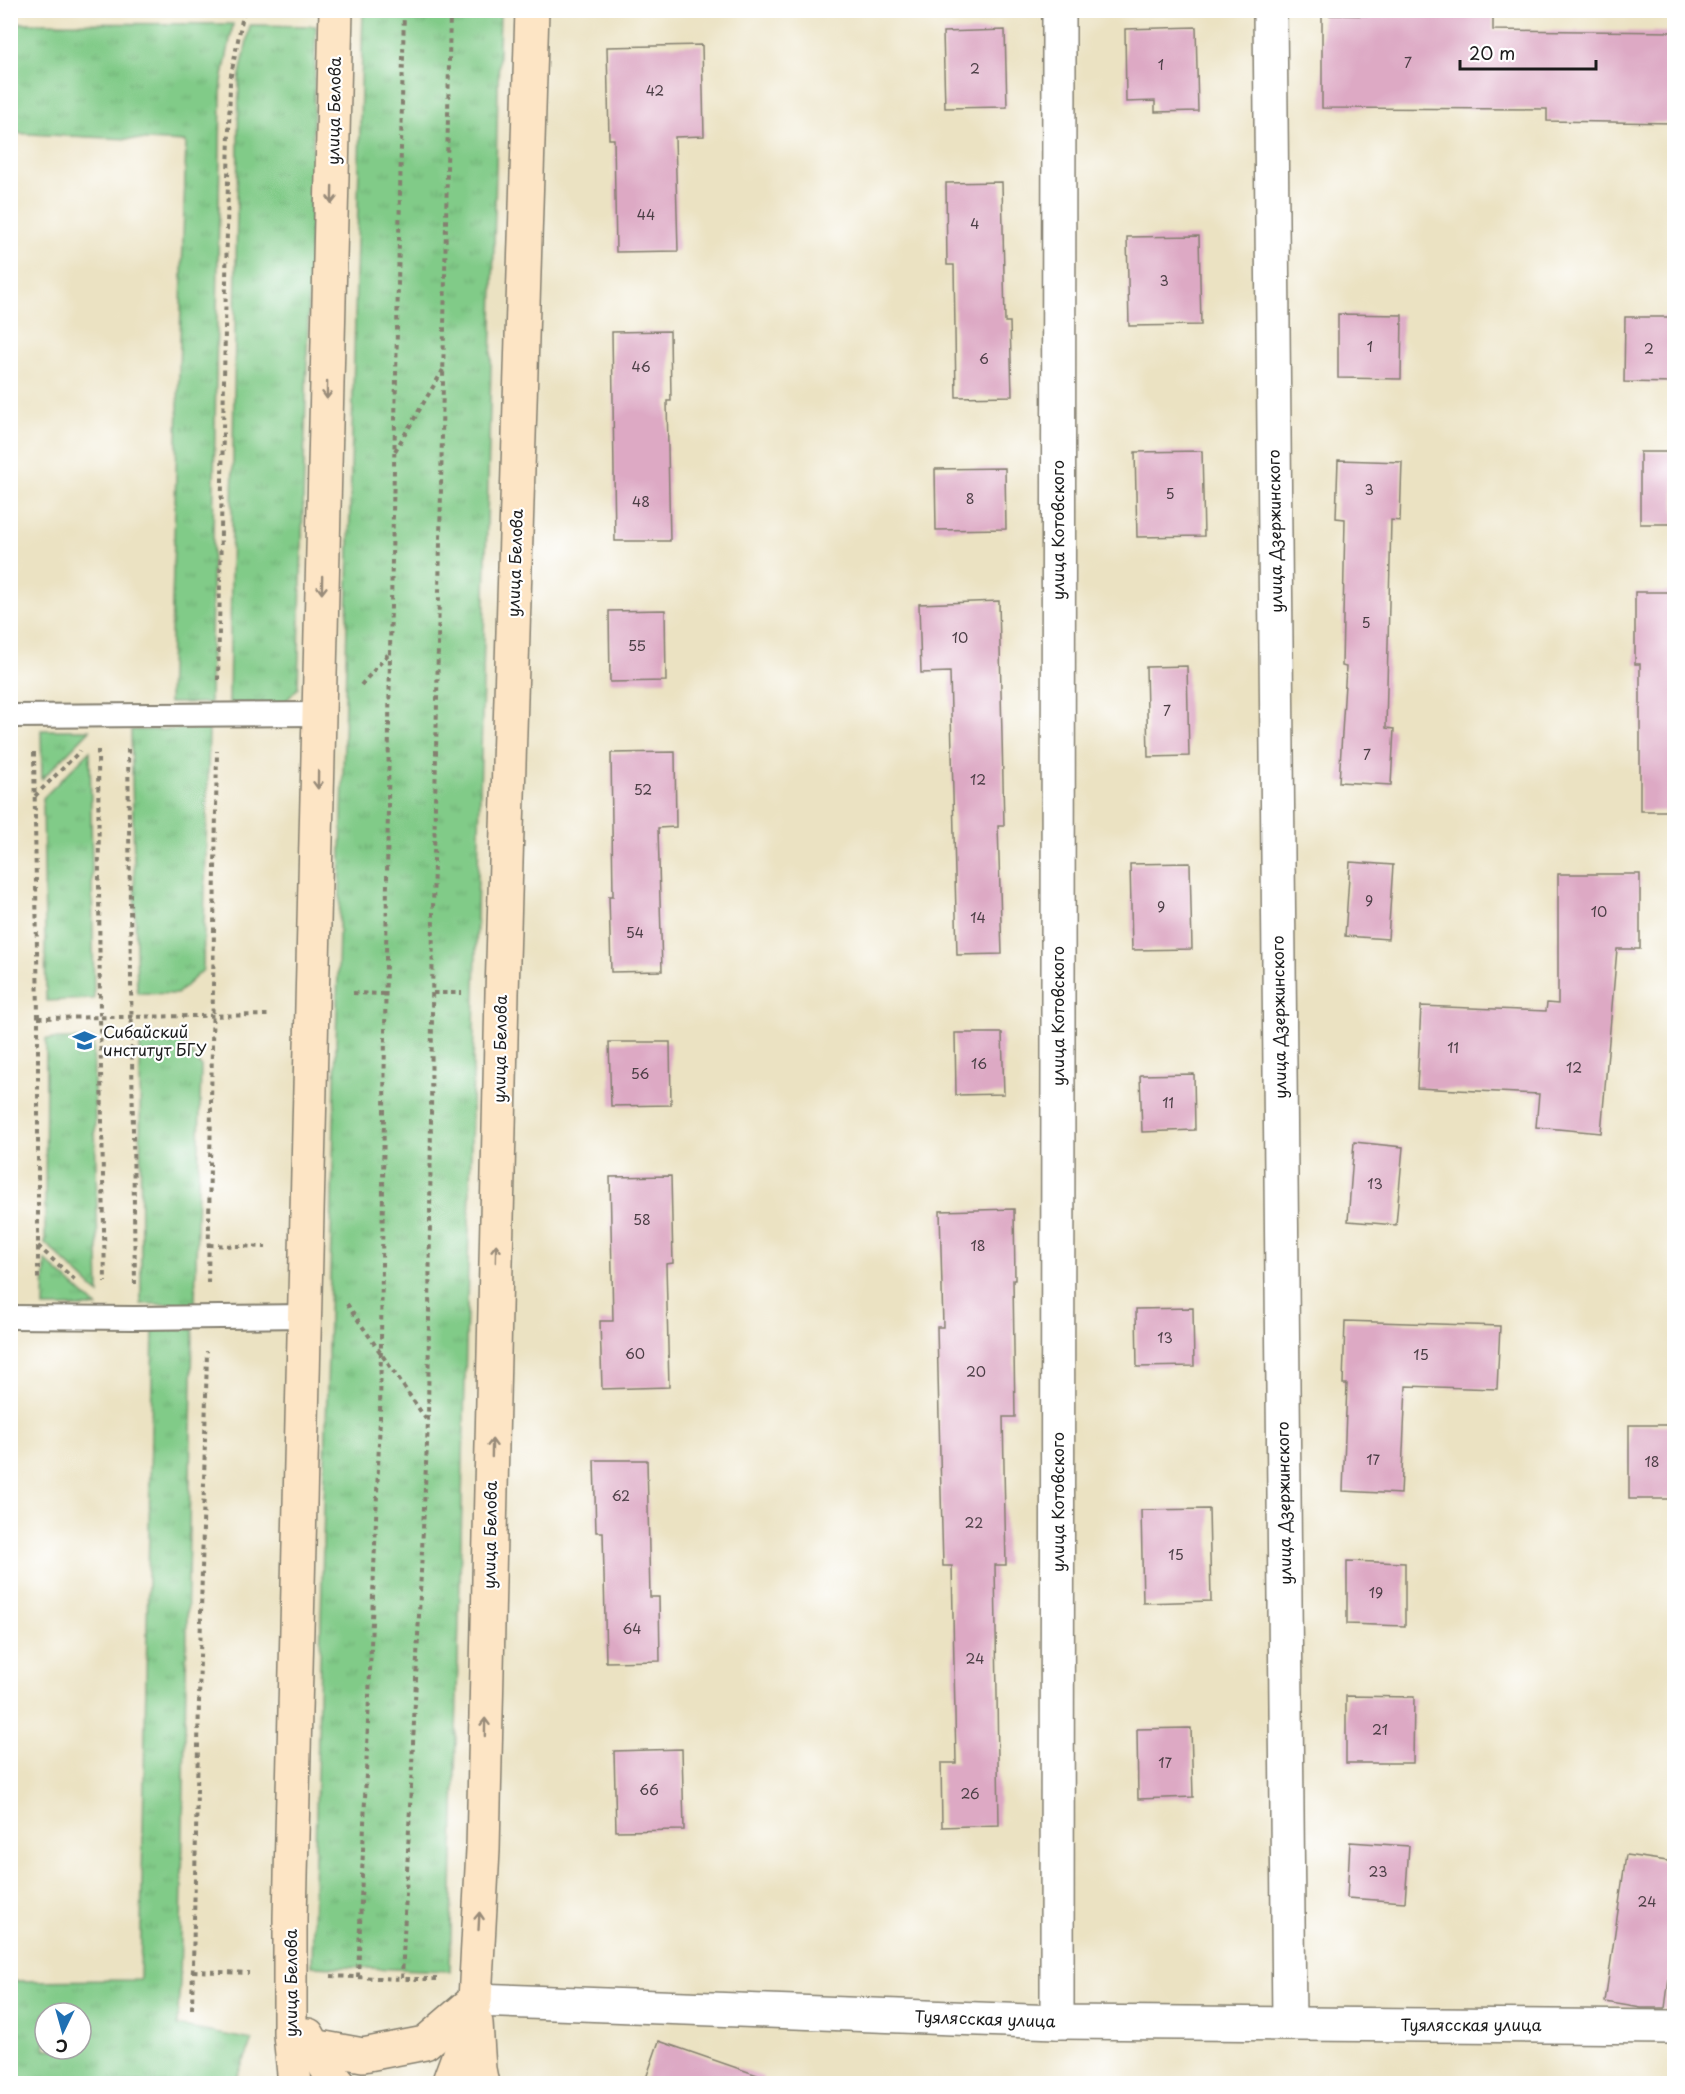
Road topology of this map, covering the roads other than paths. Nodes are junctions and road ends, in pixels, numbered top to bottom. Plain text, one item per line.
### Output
1 (336, 10) edge
2 (532, 10) edge
3 (1059, 10) edge
4 (1270, 10) edge
5 (319, 714) junction
6 (22, 716) edge
7 (305, 1316) junction
8 (10, 1317) edge
9 (475, 1990) junction
10 (290, 1992) junction
11 (1057, 2022) junction
12 (1288, 2024) junction
13 (1674, 2027) edge
14 (313, 2046) junction
15 (296, 2084) edge
16 (339, 2084) edge
17 (448, 2084) edge
18 (482, 2084) edge

1 -> 5 main road, улица Белова
9 -> 2 main road, улица Белова
3 - 11 street, улица Котовского
4 - 12 street, улица Дзержинского
5 - 6 lane
5 -> 7 main road, улица Белова
7 - 8 lane
7 - 10 main road, улица Белова
9 - 11 street, Туялясская улица
9 - 14 main road
9 - 17 main road, улица Белова
9 - 18 main road
10 - 14 main road
10 - 15 main road, улица Белова
11 - 12 street, Туялясская улица
12 - 13 street, Туялясская улица
14 - 16 main road

